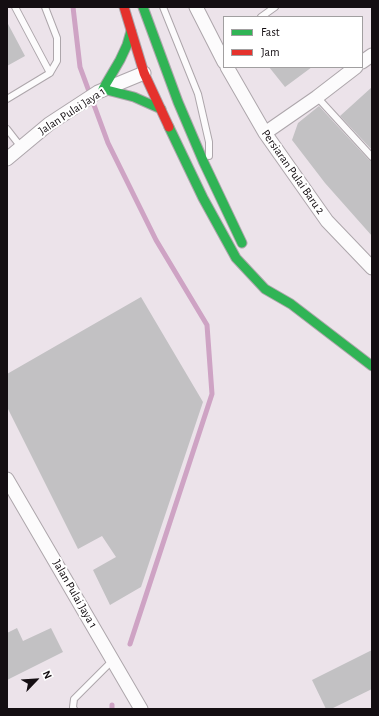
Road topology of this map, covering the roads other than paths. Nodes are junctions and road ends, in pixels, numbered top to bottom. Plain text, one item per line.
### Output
1 (15, 7) edge
2 (45, 7) edge
3 (124, 7) edge
4 (163, 7) edge
5 (196, 7) edge
6 (274, 7) edge
7 (144, 10) edge
8 (262, 16) edge
9 (131, 31) junction
10 (220, 47) edge
11 (372, 55) edge
12 (223, 58) edge
13 (363, 61) edge
14 (228, 68) edge
15 (355, 68) edge
16 (50, 73) junction
17 (154, 76) junction
18 (101, 91) junction
19 (317, 97) junction
20 (7, 99) edge
21 (178, 102) junction
22 (161, 109) junction
23 (7, 129) edge
24 (265, 133) junction
25 (20, 147) junction
26 (372, 157) edge
27 (7, 159) edge
28 (209, 174) junction
29 (248, 251) dead end
30 (372, 268) edge
31 (277, 285) dead end
32 (290, 304) junction
33 (372, 366) edge
34 (7, 479) edge
35 (113, 660) junction
36 (74, 709) edge
37 (141, 709) edge

1 - 16 lane
2 - 16 lane
3 - 9 main road
4 - 28 lane
5 - 10 street
6 - 8 lane
7 - 17 main road
7 - 21 main road
9 - 17 main road
9 - 18 main road
10 - 12 street
11 - 13 street
14 - 24 street, Persiaran Pulai Baru 2
15 - 19 street
16 - 20 lane
17 - 18 street, Jalan Pulai Jaya 1
17 - 21 main road
17 - 22 main road
18 - 22 main road
18 - 25 street, Jalan Pulai Jaya 1
19 - 24 street
19 - 26 lane
21 - 28 main road
22 - 32 main road
23 - 25 lane
24 - 30 street, Persiaran Pulai Baru 2
25 - 27 street, Jalan Pulai Jaya 1
28 - 29 main road
31 - 32 main road
32 - 33 main road
34 - 35 street, Jalan Pulai Jaya 1
35 - 36 lane
35 - 37 street, Jalan Pulai Jaya 1

